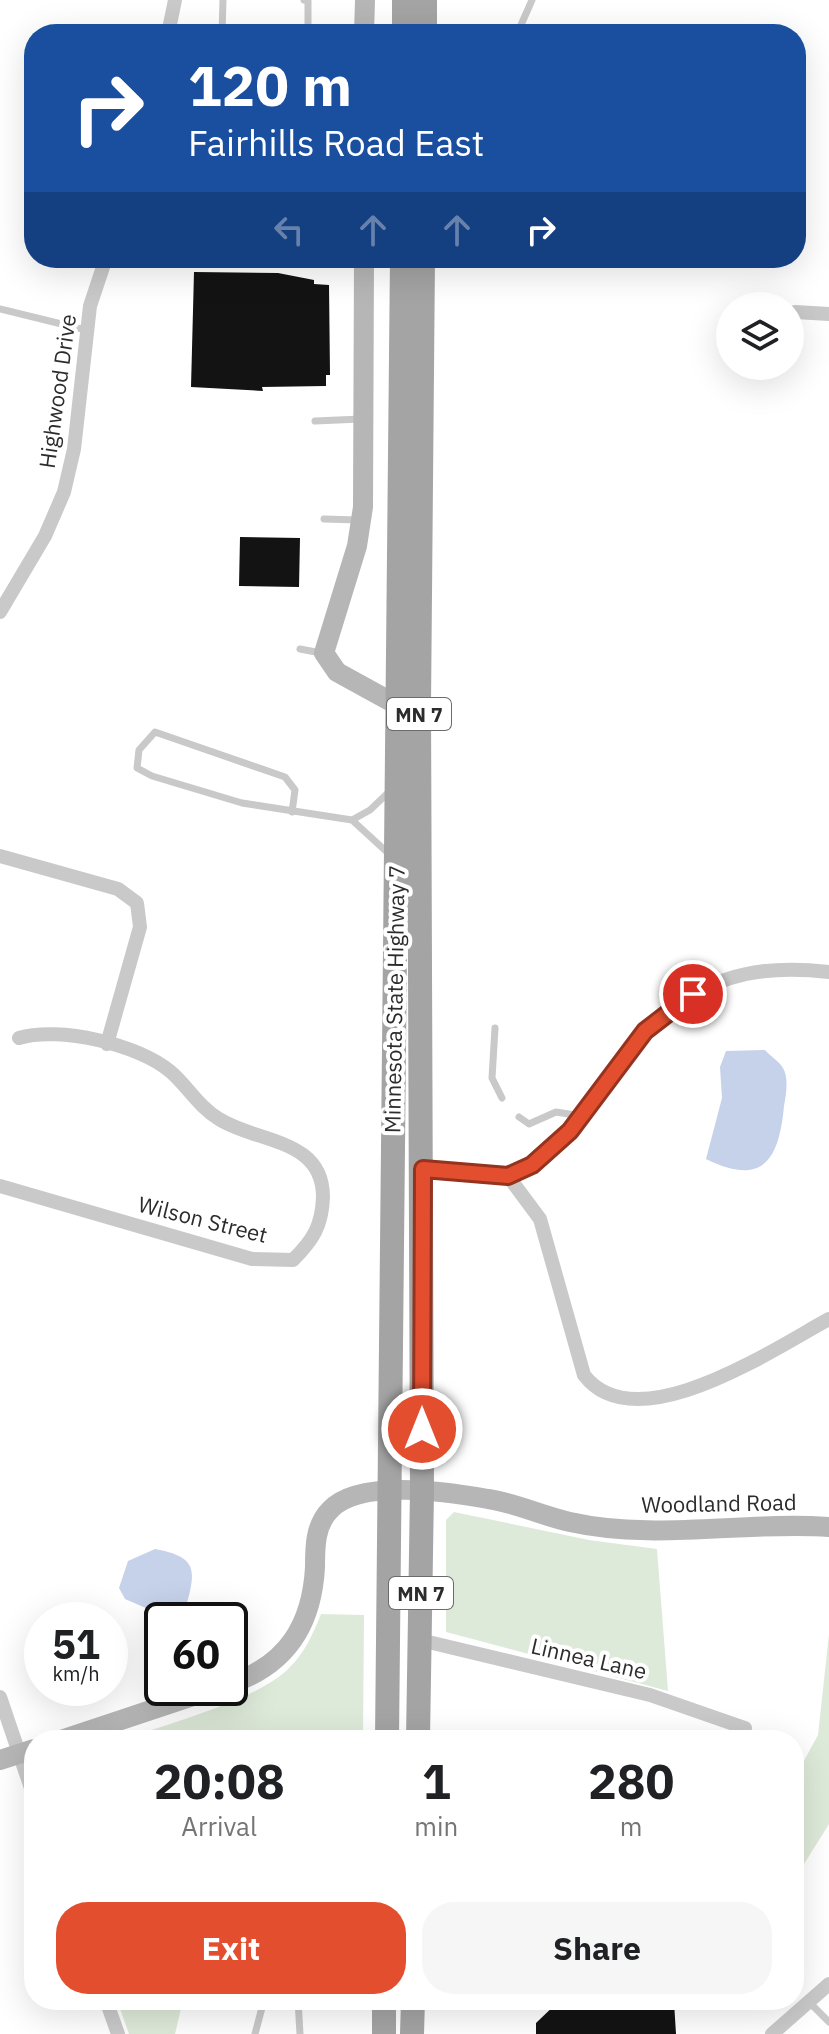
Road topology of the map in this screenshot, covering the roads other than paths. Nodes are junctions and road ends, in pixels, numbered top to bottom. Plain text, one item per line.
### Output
1 (175, 0) edge
2 (223, 0) edge
3 (304, 0) edge
4 (365, 0) edge
5 (404, 0) edge
6 (425, 0) edge
7 (532, 0) edge
8 (170, 24) edge
9 (222, 24) edge
10 (308, 24) edge
11 (364, 24) edge
12 (404, 24) edge
13 (425, 24) edge
14 (521, 24) edge
15 (103, 268) edge
16 (364, 268) edge
17 (419, 268) edge
18 (419, 268) edge
19 (0, 309) edge
20 (804, 313) edge
21 (829, 314) edge
22 (86, 330) junction
23 (363, 419) junction
24 (315, 421) dead end
25 (324, 519) dead end
26 (361, 520) junction
27 (0, 612) edge
28 (300, 649) dead end
29 (324, 653) junction
30 (397, 705) junction
31 (397, 785) junction
32 (292, 812) junction
33 (352, 820) junction
34 (0, 856) edge
35 (396, 865) junction
36 (829, 972) edge
37 (495, 1028) dead end
38 (19, 1038) dead end
39 (107, 1044) junction
40 (502, 1098) dead end
41 (581, 1116) junction
42 (519, 1117) dead end
43 (423, 1169) junction
44 (508, 1176) junction
45 (0, 1186) edge
46 (829, 1319) edge
47 (388, 1491) junction
48 (422, 1491) junction
49 (829, 1527) edge
50 (420, 1640) junction
51 (248, 1678) edge
52 (0, 1697) edge
53 (163, 1706) edge
54 (745, 1728) dead end
55 (91, 1730) edge
56 (387, 1730) edge
57 (418, 1730) edge
58 (18, 1754) edge
59 (829, 1984) edge
60 (807, 2001) junction
61 (804, 2004) edge
62 (110, 2010) edge
63 (261, 2010) edge
64 (299, 2010) edge
65 (384, 2010) edge
66 (413, 2010) edge
67 (797, 2010) edge
68 (829, 2022) edge
69 (118, 2034) edge
70 (255, 2034) edge
71 (300, 2034) edge
72 (384, 2034) edge
73 (412, 2034) edge
74 (772, 2034) edge

1 - 8 street
2 - 9 lane
3 - 10 lane
4 - 11 street
5 - 12 main road
6 - 13 main road
7 - 14 lane
15 - 22 street, Highwood Drive
16 - 23 street
17 - 30 main road, Minnesota State Highway 7 / MN 7
18 - 43 main road, Minnesota State Highway 7 / MN 7
19 - 22 lane
20 - 21 street
22 - 27 street, Highwood Drive
23 - 24 lane
23 - 26 street
25 - 26 lane
26 - 29 street
28 - 29 lane
29 - 30 street
30 - 31 main road, Minnesota State Highway 7 / MN 7
31 - 33 lane
31 - 35 main road, Minnesota State Highway 7 / MN 7
32 - 32 lane
32 - 33 lane
33 - 35 lane
34 - 39 street
35 - 47 main road, Minnesota State Highway 7 / MN 7
36 - 41 street
37 - 40 lane
38 - 39 street, Wilson Street
39 - 45 street, Wilson Street
41 - 42 lane
41 - 44 street
43 - 44 street
43 - 48 main road, Minnesota State Highway 7 / MN 7
44 - 46 street
47 - 48 street, Woodland Road
47 - 51 street, Woodland Road
47 - 56 main road, Minnesota State Highway 7 / MN 7
48 - 49 street, Woodland Road
48 - 50 main road, Minnesota State Highway 7 / MN 7
50 - 54 street, Linnea Lane
50 - 57 main road, Minnesota State Highway 7 / MN 7
52 - 58 street
53 - 55 street
59 - 60 street
60 - 61 street
60 - 68 lane
62 - 69 street
63 - 70 lane
64 - 71 lane
65 - 72 main road
66 - 73 main road
67 - 74 street

